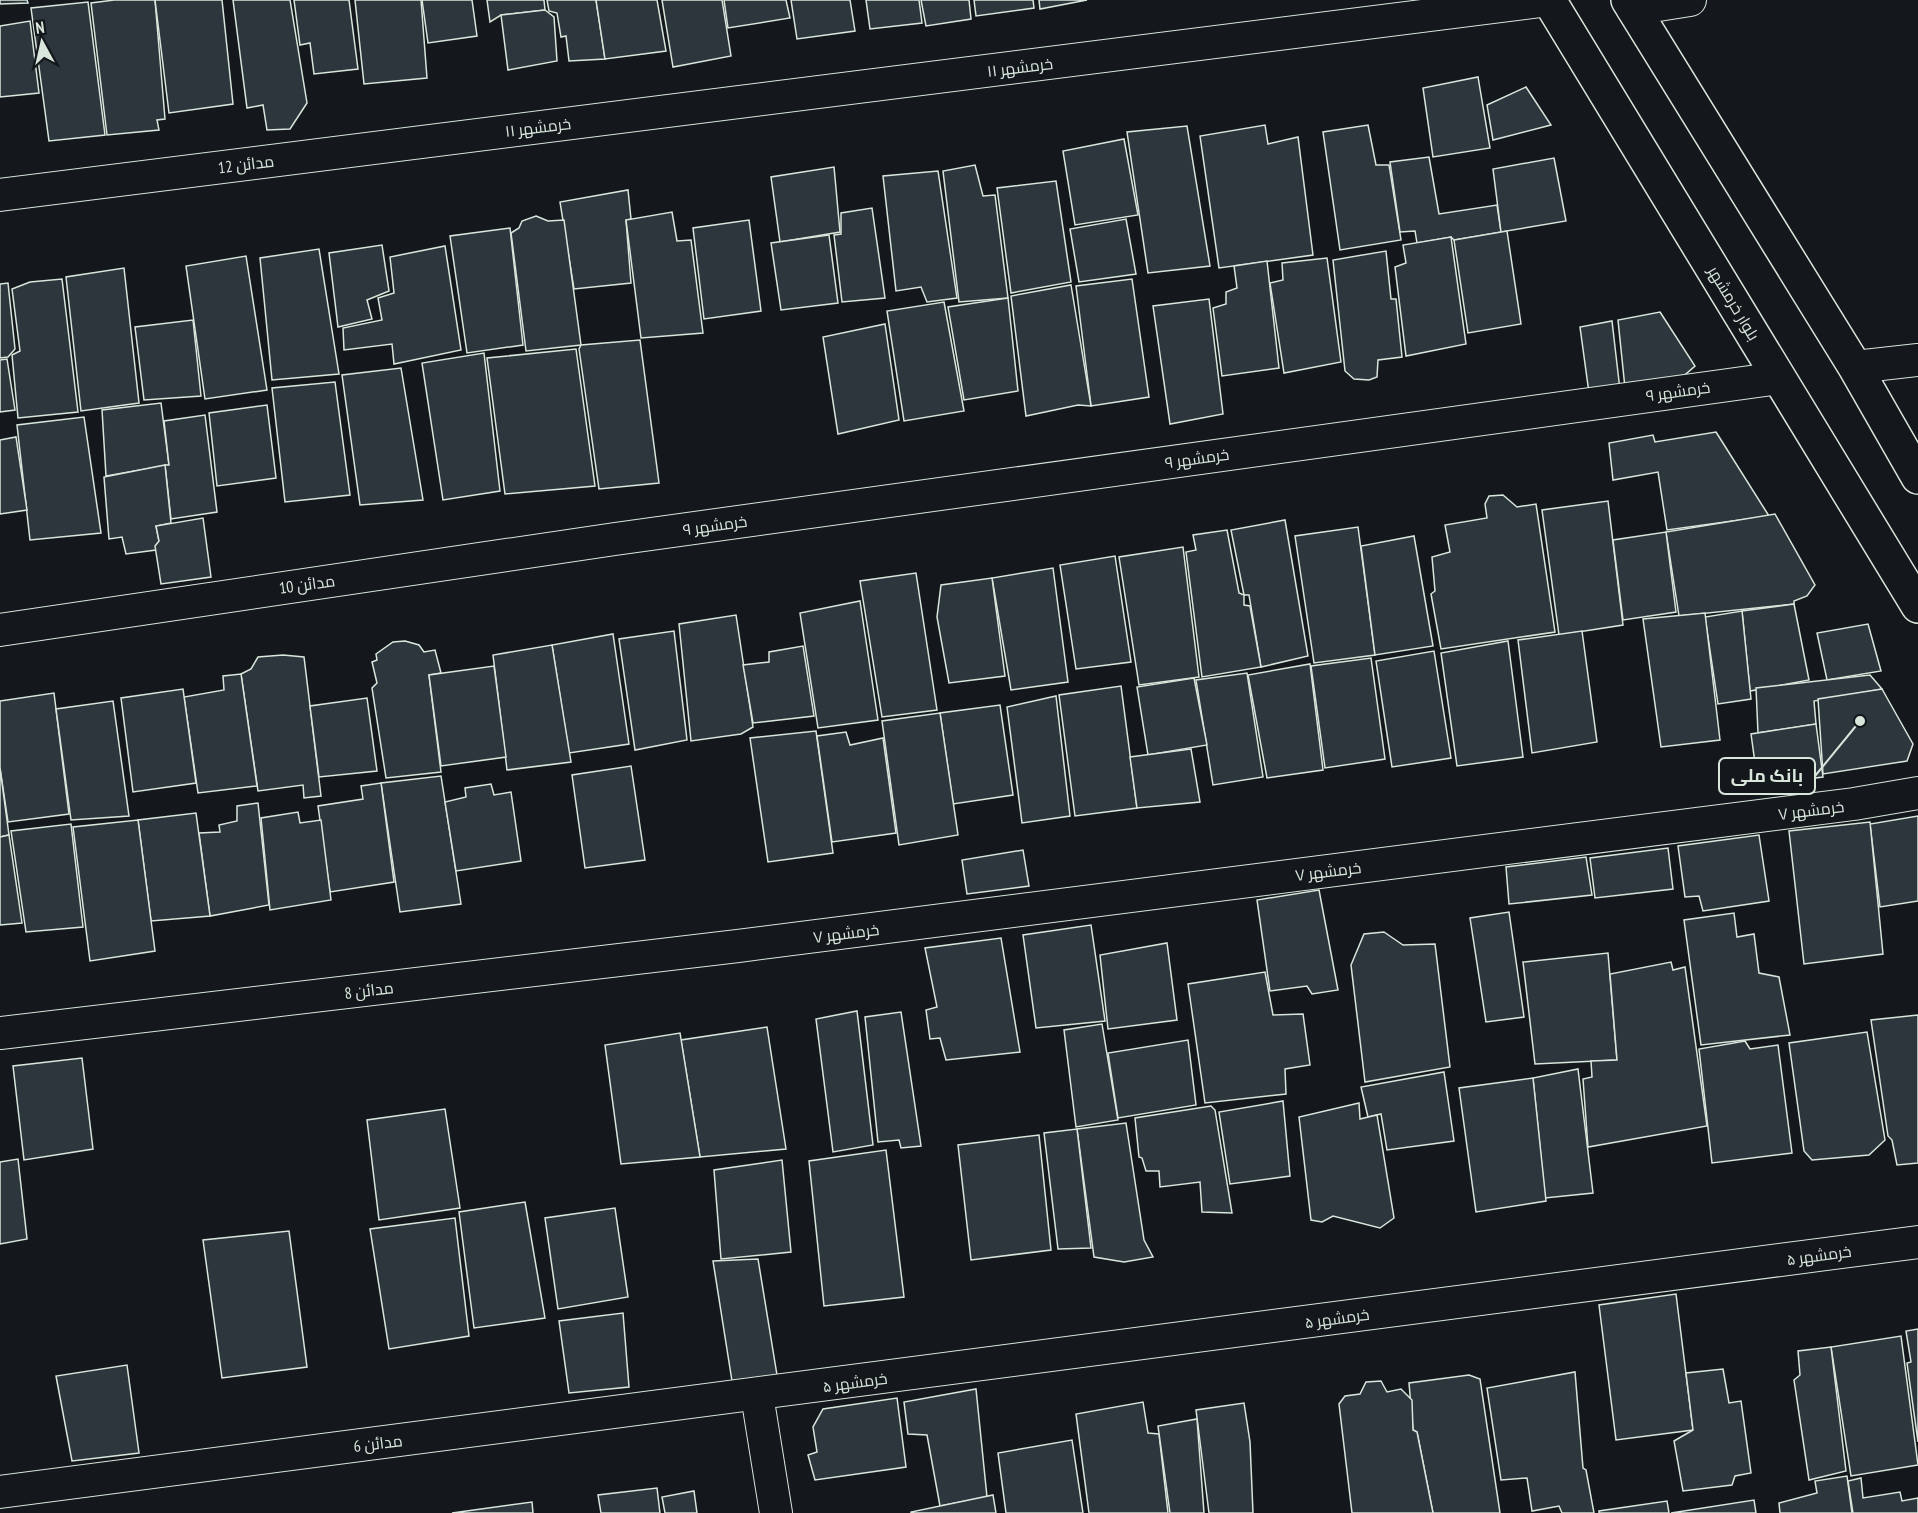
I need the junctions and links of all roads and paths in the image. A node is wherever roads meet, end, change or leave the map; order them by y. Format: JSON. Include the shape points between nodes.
{"nodes":[{"id":1,"x":1549,"y":0,"type":"edge"},
{"id":2,"x":1690,"y":0,"type":"edge"},
{"id":3,"x":1631,"y":4,"type":"edge"},
{"id":4,"x":492,"y":133,"type":"joint"},
{"id":5,"x":0,"y":195,"type":"edge"},
{"id":6,"x":1918,"y":360,"type":"edge"},
{"id":7,"x":1855,"y":367,"type":"junction"},
{"id":8,"x":1779,"y":378,"type":"junction"},
{"id":9,"x":1918,"y":477,"type":"edge"},
{"id":10,"x":615,"y":538,"type":"joint"},
{"id":11,"x":1918,"y":606,"type":"edge"},
{"id":12,"x":0,"y":630,"type":"edge"},
{"id":13,"x":1918,"y":794,"type":"edge"},
{"id":14,"x":738,"y":946,"type":"joint"},
{"id":15,"x":0,"y":1033,"type":"edge"},
{"id":16,"x":1918,"y":1242,"type":"edge"},
{"id":17,"x":757,"y":1395,"type":"junction"},
{"id":18,"x":0,"y":1492,"type":"edge"},
{"id":19,"x":776,"y":1513,"type":"edge"}],
"edges":[{"from":1,"to":4,"type":"street","name":"خرمشهر ۱۱"},
{"from":1,"to":8,"type":"main road","name":"بلوار خرمشهر"},
{"from":2,"to":3,"type":"street"},
{"from":3,"to":7,"type":"main road"},
{"from":4,"to":5,"type":"street","name":"مدائن 12"},
{"from":6,"to":7,"type":"street"},
{"from":7,"to":9,"type":"main road"},
{"from":8,"to":10,"type":"street","name":"خرمشهر ۹"},
{"from":8,"to":11,"type":"main road","name":"بلوار خرمشهر"},
{"from":10,"to":12,"type":"street","name":"مدائن 10"},
{"from":13,"to":14,"type":"street","name":"خرمشهر ۷"},
{"from":14,"to":15,"type":"street","name":"مدائن 8"},
{"from":16,"to":17,"type":"street","name":"خرمشهر ۵"},
{"from":17,"to":18,"type":"street","name":"مدائن 6"},
{"from":17,"to":19,"type":"street"}]}
